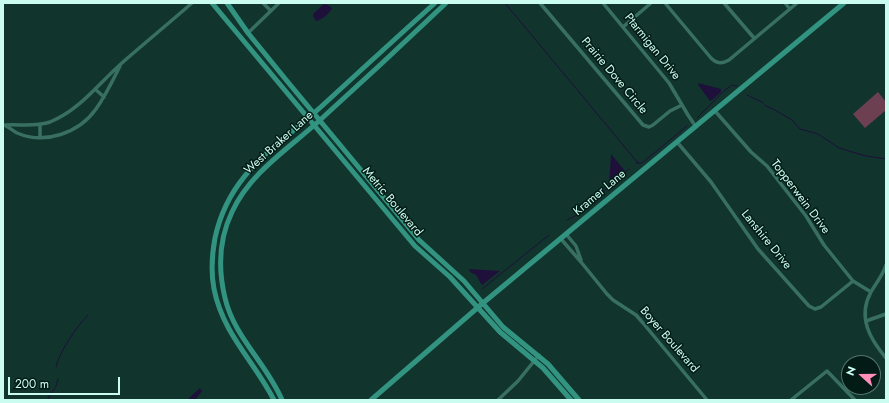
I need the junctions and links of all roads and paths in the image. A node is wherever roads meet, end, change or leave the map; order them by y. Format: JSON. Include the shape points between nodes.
{"nodes":[{"id":1,"x":192,"y":3,"type":"edge"},
{"id":2,"x":212,"y":3,"type":"edge"},
{"id":3,"x":227,"y":3,"type":"edge"},
{"id":4,"x":263,"y":3,"type":"edge"},
{"id":5,"x":279,"y":3,"type":"edge"},
{"id":6,"x":436,"y":3,"type":"edge"},
{"id":7,"x":446,"y":3,"type":"edge"},
{"id":8,"x":540,"y":3,"type":"edge"},
{"id":9,"x":603,"y":3,"type":"edge"},
{"id":10,"x":651,"y":3,"type":"edge"},
{"id":11,"x":665,"y":3,"type":"edge"},
{"id":12,"x":724,"y":3,"type":"edge"},
{"id":13,"x":785,"y":3,"type":"edge"},
{"id":14,"x":797,"y":3,"type":"edge"},
{"id":15,"x":844,"y":3,"type":"edge"},
{"id":16,"x":440,"y":8,"type":"junction"},
{"id":17,"x":790,"y":9,"type":"junction"},
{"id":18,"x":271,"y":11,"type":"junction"},
{"id":19,"x":623,"y":27,"type":"junction"},
{"id":20,"x":248,"y":33,"type":"junction"},
{"id":21,"x":754,"y":38,"type":"junction"},
{"id":22,"x":374,"y":58,"type":"junction"},
{"id":23,"x":122,"y":63,"type":"junction"},
{"id":24,"x":379,"y":66,"type":"junction"},
{"id":25,"x":95,"y":89,"type":"junction"},
{"id":26,"x":104,"y":97,"type":"junction"},
{"id":27,"x":682,"y":105,"type":"junction"},
{"id":28,"x":715,"y":111,"type":"junction"},
{"id":29,"x":314,"y":114,"type":"junction"},
{"id":30,"x":309,"y":118,"type":"junction"},
{"id":31,"x":320,"y":120,"type":"junction"},
{"id":32,"x":4,"y":124,"type":"edge"},
{"id":33,"x":40,"y":124,"type":"junction"},
{"id":34,"x":314,"y":125,"type":"junction"},
{"id":35,"x":696,"y":127,"type":"junction"},
{"id":36,"x":40,"y":138,"type":"junction"},
{"id":37,"x":677,"y":142,"type":"junction"},
{"id":38,"x":396,"y":212,"type":"junction"},
{"id":39,"x":391,"y":216,"type":"junction"},
{"id":40,"x":566,"y":234,"type":"junction"},
{"id":41,"x":560,"y":239,"type":"junction"},
{"id":42,"x":213,"y":247,"type":"junction"},
{"id":43,"x":221,"y":247,"type":"junction"},
{"id":44,"x":213,"y":256,"type":"junction"},
{"id":45,"x":220,"y":256,"type":"junction"},
{"id":46,"x":581,"y":262,"type":"junction"},
{"id":47,"x":886,"y":265,"type":"edge"},
{"id":48,"x":853,"y":281,"type":"junction"},
{"id":49,"x":871,"y":292,"type":"junction"},
{"id":50,"x":483,"y":303,"type":"junction"},
{"id":51,"x":478,"y":308,"type":"junction"},
{"id":52,"x":886,"y":314,"type":"edge"},
{"id":53,"x":866,"y":321,"type":"junction"},
{"id":54,"x":250,"y":348,"type":"junction"},
{"id":55,"x":244,"y":354,"type":"junction"},
{"id":56,"x":539,"y":355,"type":"junction"},
{"id":57,"x":886,"y":358,"type":"edge"},
{"id":58,"x":534,"y":360,"type":"junction"},
{"id":59,"x":274,"y":400,"type":"edge"},
{"id":60,"x":282,"y":400,"type":"edge"},
{"id":61,"x":371,"y":400,"type":"edge"},
{"id":62,"x":498,"y":400,"type":"edge"},
{"id":63,"x":571,"y":400,"type":"edge"},
{"id":64,"x":579,"y":400,"type":"edge"},
{"id":65,"x":707,"y":400,"type":"edge"},
{"id":66,"x":791,"y":400,"type":"edge"},
{"id":67,"x":855,"y":400,"type":"edge"}],
"edges":[{"from":1,"to":23,"type":"street"},
{"from":2,"to":30,"type":"main road","name":"Metric Boulevard"},
{"from":3,"to":20,"type":"main road","name":"Metric Boulevard"},
{"from":4,"to":18,"type":"street"},
{"from":5,"to":18,"type":"street"},
{"from":6,"to":16,"type":"main road"},
{"from":6,"to":22,"type":"main road","name":"West Braker Lane"},
{"from":7,"to":16,"type":"main road","name":"West Braker Lane"},
{"from":8,"to":27,"type":"street","name":"Prairie Dove Circle","via":[[643,125],[653,125]]},
{"from":9,"to":19,"type":"street","name":"Ptarmigan Drive"},
{"from":10,"to":19,"type":"street"},
{"from":11,"to":21,"type":"street","via":[[714,61],[723,63],[729,60]]},
{"from":12,"to":21,"type":"street"},
{"from":13,"to":17,"type":"street"},
{"from":14,"to":17,"type":"street"},
{"from":15,"to":28,"type":"main road","name":"Kramer Lane"},
{"from":16,"to":24,"type":"main road","name":"West Braker Lane"},
{"from":17,"to":21,"type":"street"},
{"from":18,"to":20,"type":"street"},
{"from":19,"to":27,"type":"street","name":"Ptarmigan Drive","via":[[669,83]]},
{"from":20,"to":29,"type":"main road","name":"Metric Boulevard"},
{"from":22,"to":24,"type":"main road"},
{"from":22,"to":29,"type":"main road","name":"West Braker Lane"},
{"from":23,"to":25,"type":"street"},
{"from":23,"to":26,"type":"street"},
{"from":24,"to":31,"type":"main road","name":"West Braker Lane"},
{"from":25,"to":26,"type":"street"},
{"from":25,"to":33,"type":"street","via":[[66,115]]},
{"from":26,"to":36,"type":"street","via":[[83,123],[68,132]]},
{"from":27,"to":35,"type":"street","name":"Ptarmigan Drive"},
{"from":28,"to":35,"type":"main road","name":"Kramer Lane"},
{"from":28,"to":48,"type":"street","name":"Topperwein Drive","via":[[751,152],[767,166],[806,216],[824,246]]},
{"from":29,"to":30,"type":"main road","name":"West Braker Lane"},
{"from":29,"to":31,"type":"main road","name":"Metric Boulevard"},
{"from":30,"to":34,"type":"main road","name":"Metric Boulevard"},
{"from":30,"to":42,"type":"main road","name":"West Braker Lane","via":[[257,161],[239,183],[222,211]]},
{"from":31,"to":34,"type":"main road","name":"West Braker Lane"},
{"from":31,"to":38,"type":"main road","name":"Metric Boulevard"},
{"from":32,"to":33,"type":"street"},
{"from":32,"to":36,"type":"street","via":[[16,132]]},
{"from":33,"to":36,"type":"street"},
{"from":34,"to":39,"type":"main road","name":"Metric Boulevard"},
{"from":34,"to":43,"type":"main road","name":"West Braker Lane","via":[[250,183],[232,211]]},
{"from":35,"to":37,"type":"main road","name":"Kramer Lane"},
{"from":37,"to":40,"type":"main road","name":"Kramer Lane"},
{"from":37,"to":48,"type":"street","name":"Lanshire Drive","via":[[711,182],[758,249],[809,306],[815,309],[821,307]]},
{"from":38,"to":39,"type":"main road"},
{"from":38,"to":50,"type":"main road","name":"Metric Boulevard","via":[[419,240],[464,281]]},
{"from":39,"to":51,"type":"main road","name":"Metric Boulevard","via":[[420,251],[450,277]]},
{"from":40,"to":41,"type":"main road","name":"Kramer Lane"},
{"from":40,"to":46,"type":"street","name":"Boyer Boulevard","via":[[576,246]]},
{"from":41,"to":46,"type":"street","name":"Boyer Boulevard"},
{"from":41,"to":50,"type":"main road","name":"Kramer Lane"},
{"from":42,"to":43,"type":"main road"},
{"from":42,"to":44,"type":"main road","name":"West Braker Lane"},
{"from":43,"to":45,"type":"main road","name":"West Braker Lane"},
{"from":44,"to":45,"type":"main road"},
{"from":44,"to":55,"type":"main road","name":"West Braker Lane","via":[[214,288],[220,310],[228,330]]},
{"from":45,"to":54,"type":"main road","name":"West Braker Lane","via":[[220,274],[231,318]]},
{"from":46,"to":65,"type":"street","name":"Boyer Boulevard","via":[[613,300],[643,322]]},
{"from":47,"to":49,"type":"street"},
{"from":48,"to":49,"type":"street","name":"Topperwein Drive"},
{"from":49,"to":53,"type":"street"},
{"from":50,"to":51,"type":"main road","name":"Kramer Lane"},
{"from":50,"to":56,"type":"main road","name":"Metric Boulevard","via":[[503,327]]},
{"from":51,"to":58,"type":"main road","name":"Metric Boulevard","via":[[500,332]]},
{"from":51,"to":61,"type":"main road","name":"Kramer Lane"},
{"from":52,"to":53,"type":"street"},
{"from":53,"to":57,"type":"street","via":[[871,338]]},
{"from":54,"to":55,"type":"main road"},
{"from":54,"to":60,"type":"main road","name":"West Braker Lane","via":[[271,378]]},
{"from":55,"to":59,"type":"main road","name":"West Braker Lane","via":[[265,382]]},
{"from":56,"to":58,"type":"street"},
{"from":56,"to":64,"type":"main road","name":"Metric Boulevard"},
{"from":58,"to":62,"type":"street","via":[[518,381]]},
{"from":58,"to":63,"type":"main road","name":"Metric Boulevard"},
{"from":66,"to":67,"type":"street","via":[[827,371]]}]}
